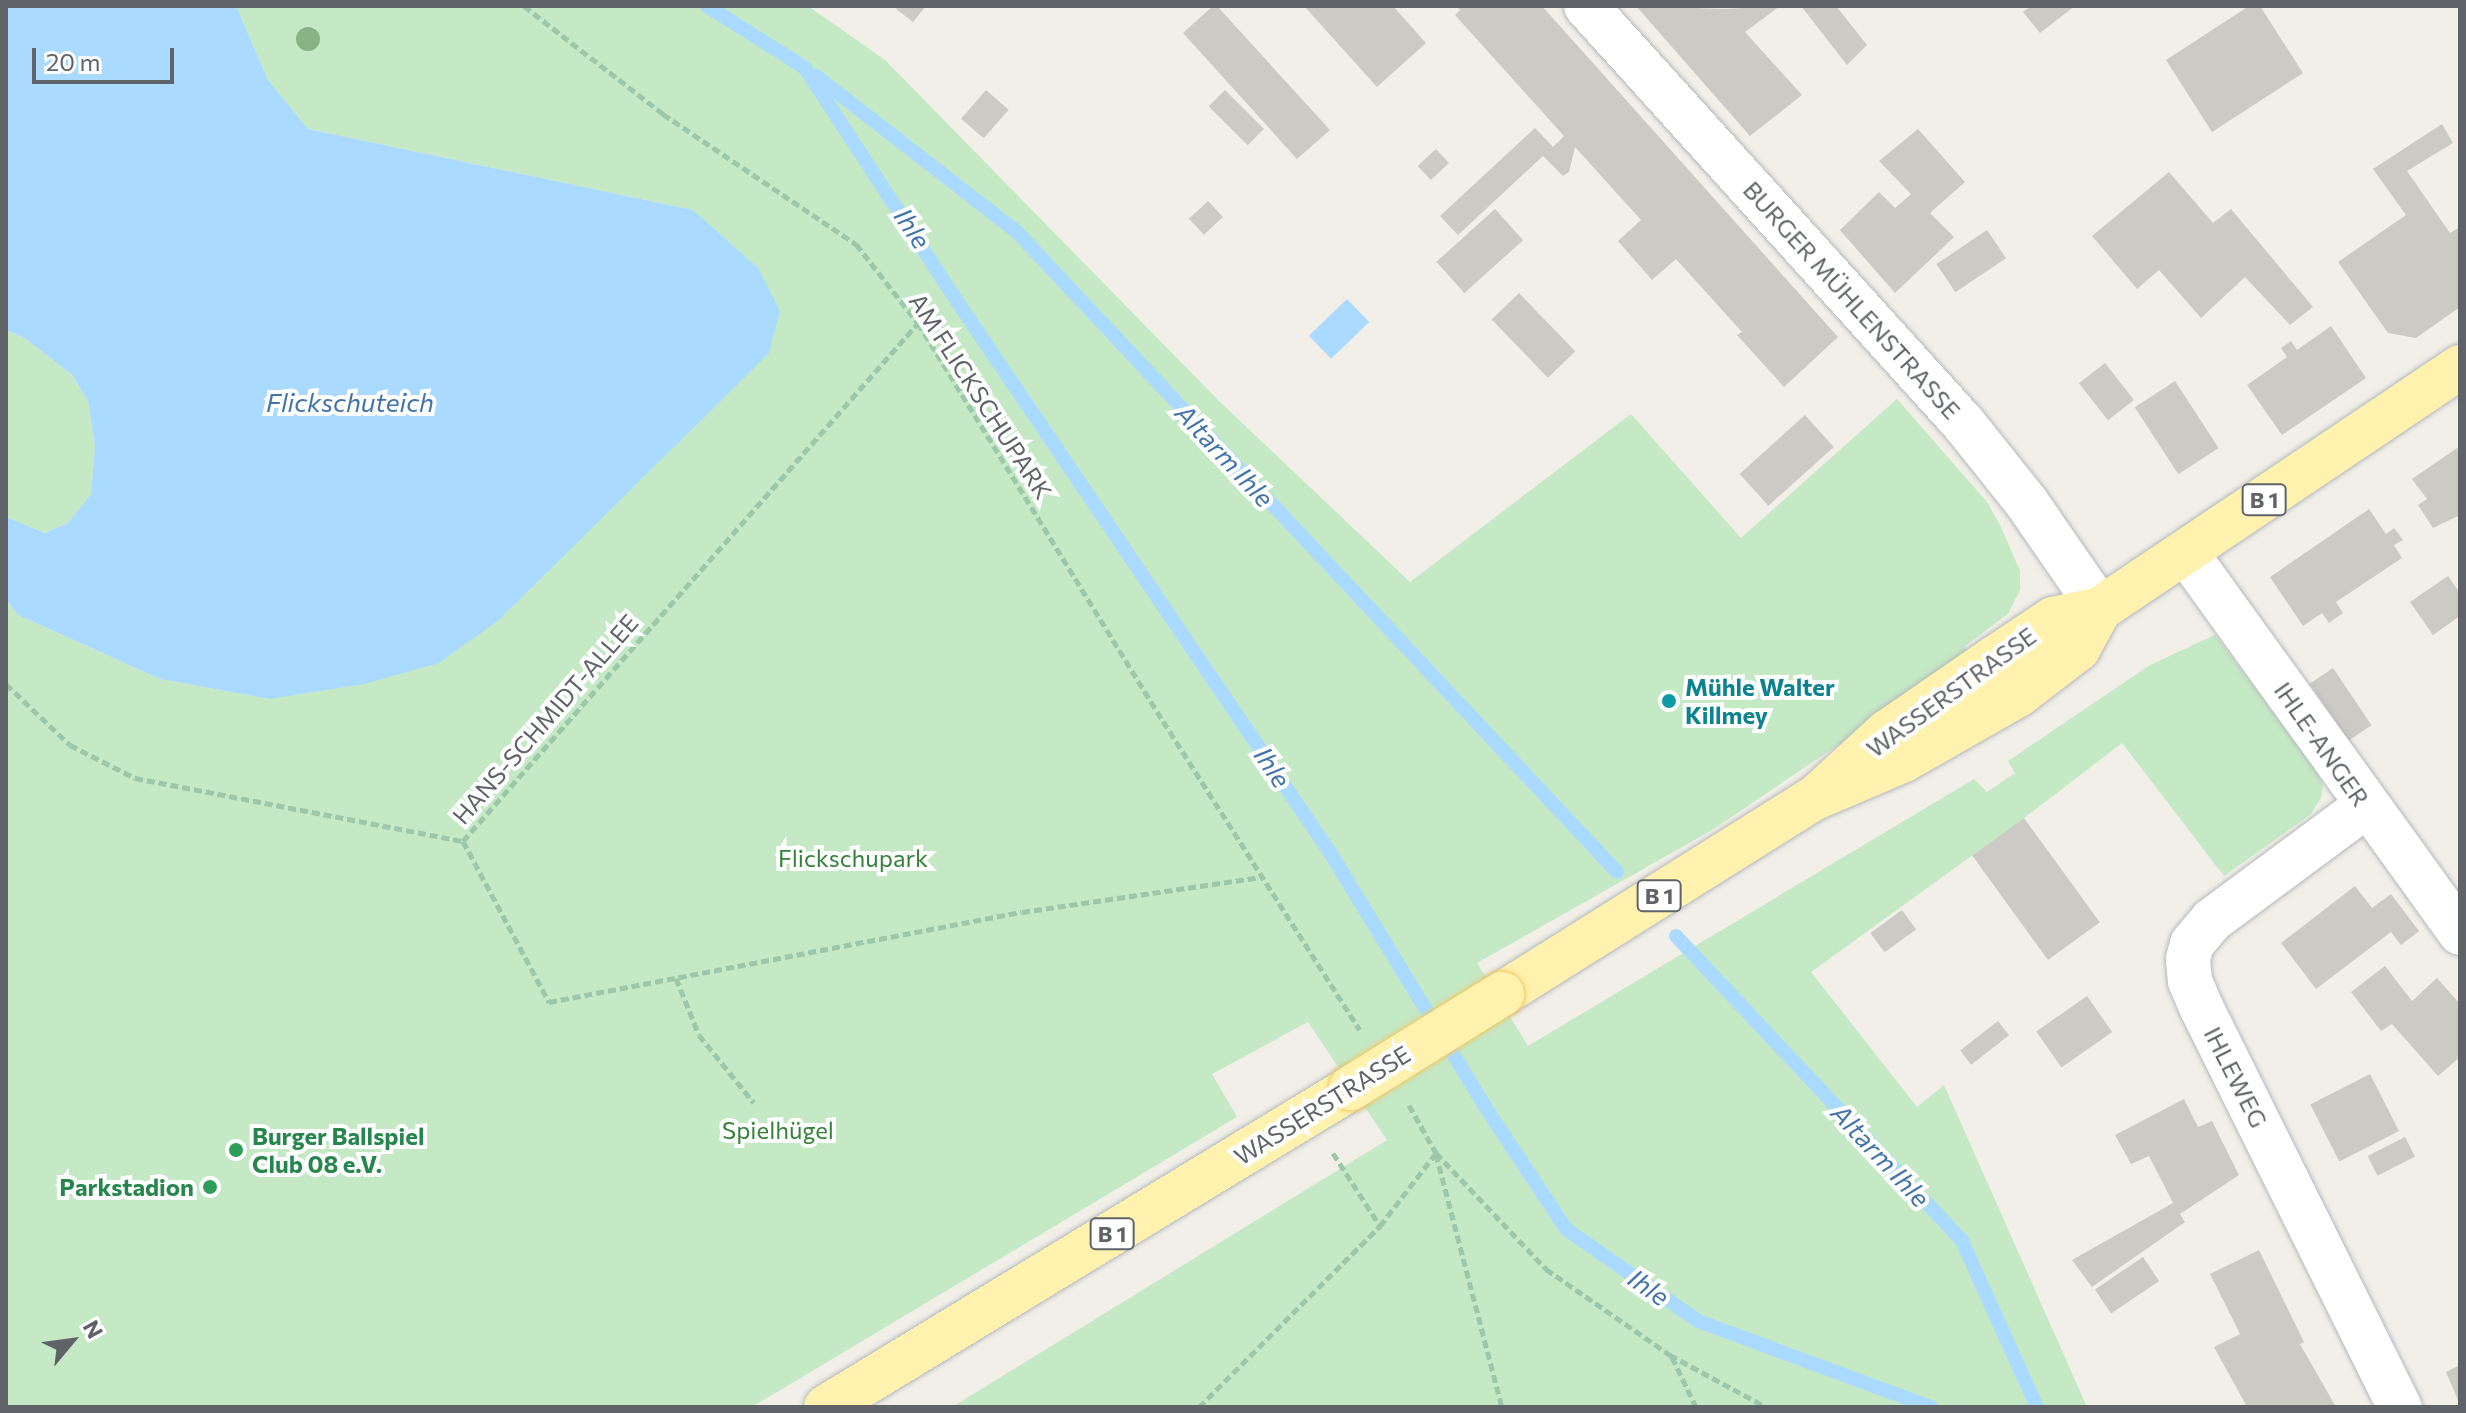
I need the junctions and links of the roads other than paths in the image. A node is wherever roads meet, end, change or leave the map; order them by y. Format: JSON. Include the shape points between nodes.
{"nodes":[{"id":1,"x":1586,"y":6,"type":"edge"},
{"id":2,"x":2460,"y":367,"type":"edge"},
{"id":3,"x":2187,"y":554,"type":"junction"},
{"id":4,"x":2100,"y":609,"type":"junction"},
{"id":5,"x":2366,"y":806,"type":"junction"},
{"id":6,"x":2460,"y":933,"type":"edge"},
{"id":7,"x":826,"y":1407,"type":"edge"},
{"id":8,"x":2400,"y":1407,"type":"edge"}],
"edges":[{"from":1,"to":4,"type":"street","name":"BURGER MÜHLENSTRASSE","via":[[1964,424]]},
{"from":2,"to":3,"type":"main road","name":"WASSERSTRASSE","number":"B 1"},
{"from":3,"to":4,"type":"main road","name":"WASSERSTRASSE","number":"B 1"},
{"from":3,"to":5,"type":"street","name":"IHLE-ANGER"},
{"from":4,"to":7,"type":"main road","name":"WASSERSTRASSE","number":"B 1","bridge":true,"via":[[2078,649],[2018,695],[1904,760],[1815,798],[1308,1115]]},
{"from":5,"to":6,"type":"street","name":"IHLE-ANGER"},
{"from":5,"to":8,"type":"street","name":"IHLEWEG","via":[[2212,920],[2192,944],[2188,959],[2190,981],[2202,1009]]}]}
